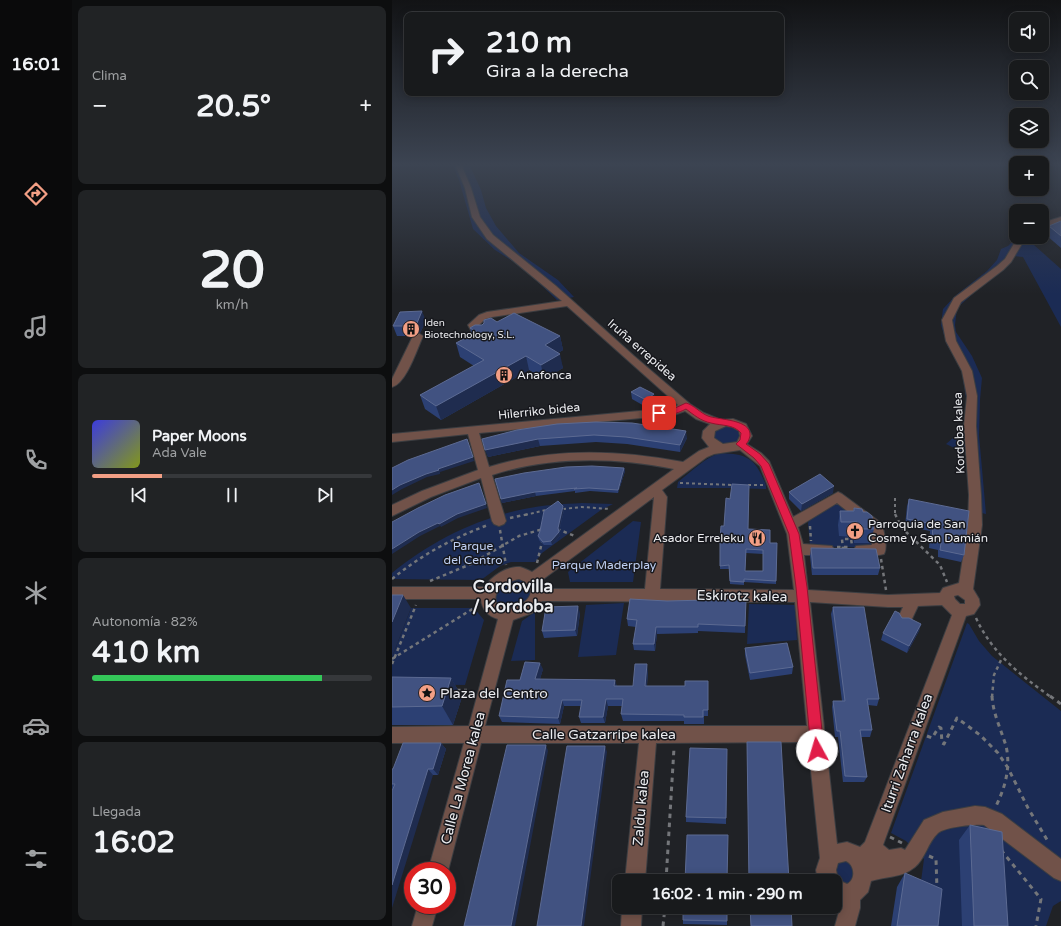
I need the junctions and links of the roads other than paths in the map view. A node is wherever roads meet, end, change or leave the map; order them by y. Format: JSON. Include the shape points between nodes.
{"nodes":[{"id":1,"x":473,"y":207,"type":"edge"},
{"id":2,"x":1061,"y":220,"type":"edge"},
{"id":3,"x":1049,"y":224,"type":"edge"},
{"id":4,"x":1018,"y":244,"type":"edge"},
{"id":5,"x":568,"y":302,"type":"junction"},
{"id":6,"x":482,"y":335,"type":"edge"},
{"id":7,"x":418,"y":336,"type":"dead end"},
{"id":8,"x":630,"y":358,"type":"junction"},
{"id":9,"x":619,"y":363,"type":"dead end"},
{"id":10,"x":392,"y":384,"type":"edge"},
{"id":11,"x":686,"y":406,"type":"junction"},
{"id":12,"x":700,"y":416,"type":"junction"},
{"id":13,"x":719,"y":423,"type":"junction"},
{"id":14,"x":472,"y":431,"type":"junction"},
{"id":15,"x":392,"y":438,"type":"edge"},
{"id":16,"x":709,"y":438,"type":"junction"},
{"id":17,"x":741,"y":444,"type":"junction"},
{"id":18,"x":725,"y":448,"type":"junction"},
{"id":19,"x":703,"y":454,"type":"junction"},
{"id":20,"x":685,"y":467,"type":"junction"},
{"id":21,"x":484,"y":472,"type":"junction"},
{"id":22,"x":654,"y":489,"type":"junction"},
{"id":23,"x":392,"y":511,"type":"edge"},
{"id":24,"x":499,"y":521,"type":"road end"},
{"id":25,"x":790,"y":525,"type":"junction"},
{"id":26,"x":797,"y":549,"type":"junction"},
{"id":27,"x":535,"y":572,"type":"junction"},
{"id":28,"x":392,"y":593,"type":"edge"},
{"id":29,"x":489,"y":593,"type":"junction"},
{"id":30,"x":954,"y":594,"type":"junction"},
{"id":31,"x":538,"y":595,"type":"junction"},
{"id":32,"x":652,"y":595,"type":"junction"},
{"id":33,"x":802,"y":596,"type":"junction"},
{"id":34,"x":913,"y":601,"type":"junction"},
{"id":35,"x":966,"y":609,"type":"junction"},
{"id":36,"x":508,"y":615,"type":"junction"},
{"id":37,"x":905,"y":618,"type":"edge"},
{"id":38,"x":816,"y":734,"type":"junction"},
{"id":39,"x":392,"y":735,"type":"edge"},
{"id":40,"x":475,"y":735,"type":"junction"},
{"id":41,"x":648,"y":735,"type":"junction"},
{"id":42,"x":829,"y":858,"type":"junction"},
{"id":43,"x":865,"y":861,"type":"junction"},
{"id":44,"x":440,"y":862,"type":"edge"},
{"id":45,"x":1061,"y":872,"type":"edge"},
{"id":46,"x":636,"y":874,"type":"edge"},
{"id":47,"x":827,"y":874,"type":"edge"},
{"id":48,"x":842,"y":892,"type":"edge"},
{"id":49,"x":425,"y":914,"type":"edge"},
{"id":50,"x":632,"y":914,"type":"edge"},
{"id":51,"x":422,"y":926,"type":"edge"},
{"id":52,"x":631,"y":926,"type":"edge"},
{"id":53,"x":846,"y":926,"type":"edge"}],
"edges":[{"from":1,"to":5,"type":"street","name":"Iruña errepidea","via":[[485,231]]},
{"from":2,"to":3,"type":"street"},
{"from":4,"to":30,"type":"street","name":"Kordoba kalea","via":[[1000,268],[957,300],[947,320],[951,341],[967,372],[972,396],[970,426],[975,495],[973,544]]},
{"from":5,"to":6,"type":"street","via":[[482,317],[473,325],[476,332]]},
{"from":5,"to":8,"type":"street","name":"Iruña errepidea"},
{"from":7,"to":10,"type":"street","via":[[398,380]]},
{"from":8,"to":9,"type":"street"},
{"from":8,"to":11,"type":"street","name":"Iruña errepidea"},
{"from":11,"to":12,"type":"street","name":"Iruña errepidea"},
{"from":11,"to":14,"type":"street","name":"Hilerriko bidea","via":[[674,411]]},
{"from":12,"to":13,"type":"street","name":"Iruña errepidea"},
{"from":12,"to":16,"type":"street"},
{"from":13,"to":16,"type":"street","via":[[714,426]]},
{"from":13,"to":17,"type":"street","via":[[732,423],[743,428],[746,436]]},
{"from":14,"to":15,"type":"street","name":"Hilerriko bidea"},
{"from":14,"to":21,"type":"street"},
{"from":16,"to":18,"type":"street","via":[[714,445]]},
{"from":16,"to":19,"type":"street"},
{"from":17,"to":18,"type":"street"},
{"from":17,"to":25,"type":"street","via":[[762,460]]},
{"from":18,"to":19,"type":"street"},
{"from":19,"to":20,"type":"street"},
{"from":20,"to":21,"type":"street","via":[[648,459],[577,456],[543,459]]},
{"from":20,"to":22,"type":"street"},
{"from":21,"to":23,"type":"street","via":[[439,487]]},
{"from":21,"to":24,"type":"street"},
{"from":22,"to":27,"type":"street","via":[[582,542]]},
{"from":22,"to":32,"type":"street","via":[[661,497]]},
{"from":25,"to":26,"type":"street"},
{"from":25,"to":26,"type":"street","via":[[838,497],[876,526],[879,550]]},
{"from":26,"to":33,"type":"street"},
{"from":27,"to":29,"type":"street","via":[[513,574],[498,581]]},
{"from":27,"to":31,"type":"street"},
{"from":28,"to":29,"type":"street"},
{"from":29,"to":36,"type":"street","via":[[490,606]]},
{"from":30,"to":34,"type":"street","name":"Eskirotz kalea"},
{"from":30,"to":35,"type":"street","via":[[950,605]]},
{"from":30,"to":35,"type":"street","via":[[972,598],[973,601]]},
{"from":31,"to":32,"type":"street","name":"Eskirotz kalea"},
{"from":31,"to":36,"type":"street","via":[[530,607]]},
{"from":32,"to":33,"type":"street","name":"Eskirotz kalea"},
{"from":33,"to":34,"type":"street","name":"Eskirotz kalea"},
{"from":33,"to":38,"type":"street"},
{"from":34,"to":37,"type":"street"},
{"from":35,"to":43,"type":"street","name":"Iturri Zaharra kalea"},
{"from":36,"to":40,"type":"street","name":"Calle La Morea kalea"},
{"from":38,"to":41,"type":"street","name":"Calle Gatzarripe kalea"},
{"from":38,"to":42,"type":"street"},
{"from":39,"to":40,"type":"street","name":"Calle Gatzarripe kalea"},
{"from":40,"to":41,"type":"street","name":"Calle Gatzarripe kalea"},
{"from":40,"to":44,"type":"street","name":"Calle La Morea kalea"},
{"from":41,"to":46,"type":"street","name":"Zaldu kalea"},
{"from":42,"to":43,"type":"street","via":[[844,851]]},
{"from":42,"to":47,"type":"street"},
{"from":43,"to":45,"type":"street","via":[[879,869],[900,866],[910,860],[931,827],[943,821],[975,814],[995,821]]},
{"from":43,"to":48,"type":"street","name":"Iturri Zaharra kalea","via":[[862,884],[855,892]]},
{"from":48,"to":53,"type":"street","via":[[850,908]]},
{"from":49,"to":51,"type":"street"},
{"from":50,"to":52,"type":"street"}]}
